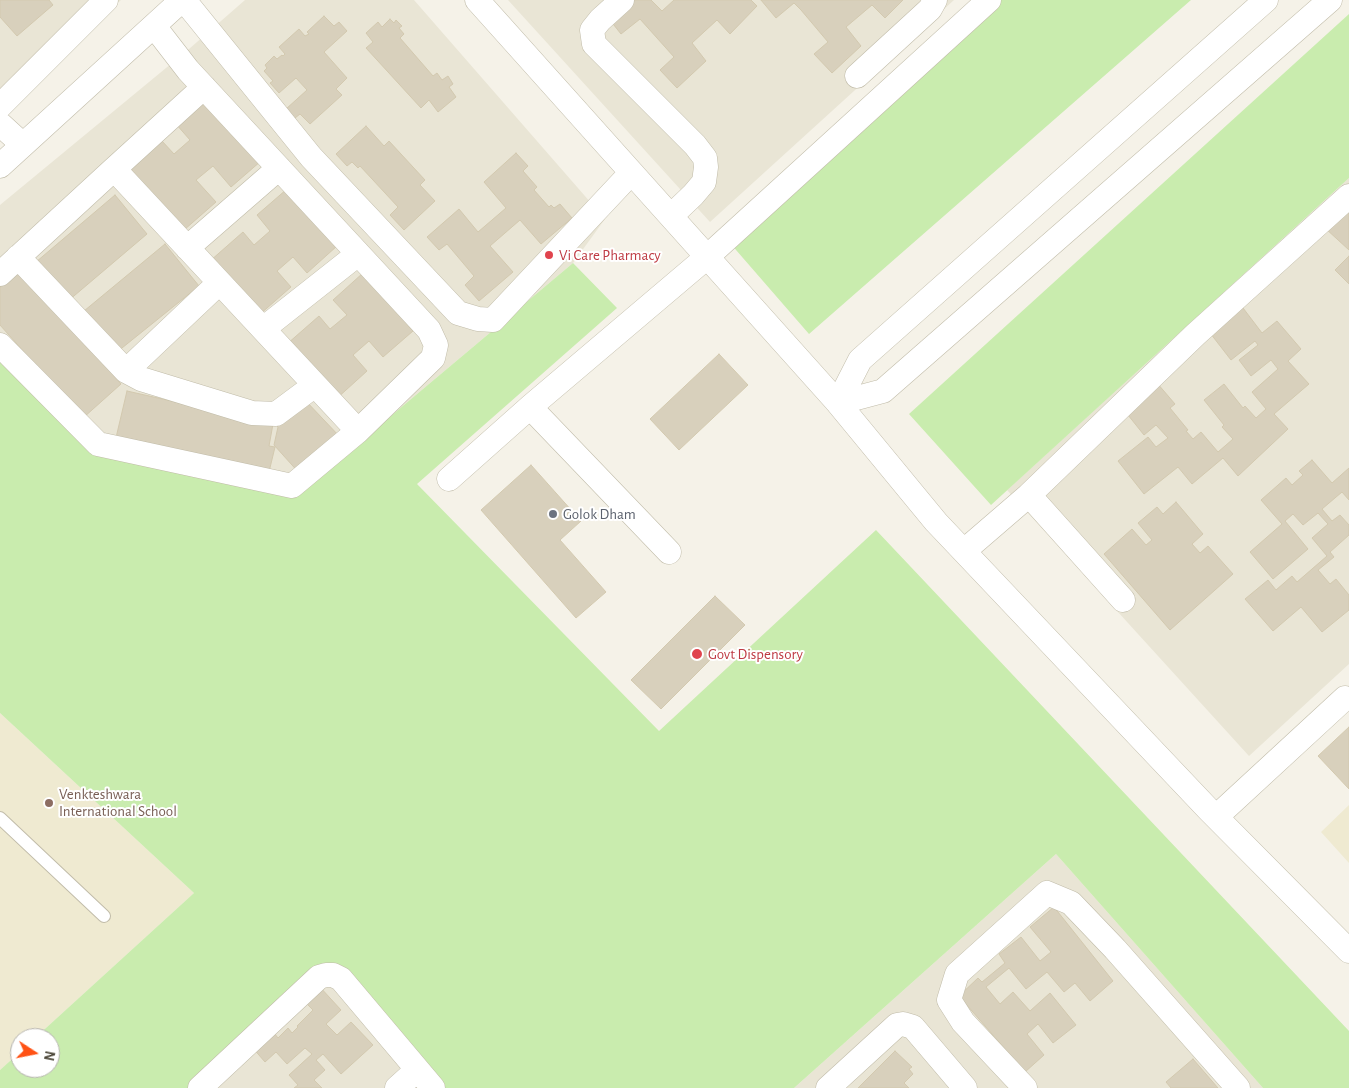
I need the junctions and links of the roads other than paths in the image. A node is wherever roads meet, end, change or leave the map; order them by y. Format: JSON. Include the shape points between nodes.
{"nodes":[{"id":1,"x":106,"y":0,"type":"edge"},
{"id":2,"x":183,"y":0,"type":"edge"},
{"id":3,"x":477,"y":0,"type":"edge"},
{"id":4,"x":622,"y":0,"type":"edge"},
{"id":5,"x":935,"y":0,"type":"edge"},
{"id":6,"x":989,"y":0,"type":"edge"},
{"id":7,"x":1266,"y":0,"type":"edge"},
{"id":8,"x":1330,"y":0,"type":"edge"},
{"id":9,"x":154,"y":26,"type":"junction"},
{"id":10,"x":857,"y":76,"type":"dead end"},
{"id":11,"x":204,"y":87,"type":"junction"},
{"id":12,"x":0,"y":106,"type":"edge"},
{"id":13,"x":0,"y":124,"type":"edge"},
{"id":14,"x":23,"y":145,"type":"junction"},
{"id":15,"x":0,"y":166,"type":"edge"},
{"id":16,"x":279,"y":168,"type":"junction"},
{"id":17,"x":114,"y":169,"type":"junction"},
{"id":18,"x":631,"y":173,"type":"junction"},
{"id":19,"x":1349,"y":196,"type":"edge"},
{"id":20,"x":671,"y":216,"type":"junction"},
{"id":21,"x":187,"y":248,"type":"junction"},
{"id":22,"x":358,"y":254,"type":"junction"},
{"id":23,"x":707,"y":257,"type":"junction"},
{"id":24,"x":18,"y":258,"type":"junction"},
{"id":25,"x":0,"y":274,"type":"edge"},
{"id":26,"x":220,"y":283,"type":"junction"},
{"id":27,"x":263,"y":329,"type":"junction"},
{"id":28,"x":0,"y":345,"type":"edge"},
{"id":29,"x":126,"y":371,"type":"junction"},
{"id":30,"x":315,"y":385,"type":"junction"},
{"id":31,"x":838,"y":403,"type":"junction"},
{"id":32,"x":530,"y":407,"type":"junction"},
{"id":33,"x":358,"y":431,"type":"junction"},
{"id":34,"x":449,"y":479,"type":"dead end"},
{"id":35,"x":1029,"y":495,"type":"junction"},
{"id":36,"x":964,"y":551,"type":"junction"},
{"id":37,"x":669,"y":552,"type":"dead end"},
{"id":38,"x":1123,"y":600,"type":"dead end"},
{"id":39,"x":1345,"y":698,"type":"dead end"},
{"id":40,"x":1216,"y":816,"type":"junction"},
{"id":41,"x":0,"y":818,"type":"edge"},
{"id":42,"x":104,"y":916,"type":"dead end"},
{"id":43,"x":1349,"y":951,"type":"edge"},
{"id":44,"x":417,"y":1070,"type":"junction"},
{"id":45,"x":200,"y":1088,"type":"edge"},
{"id":46,"x":397,"y":1088,"type":"edge"},
{"id":47,"x":433,"y":1088,"type":"edge"},
{"id":48,"x":828,"y":1088,"type":"edge"},
{"id":49,"x":965,"y":1088,"type":"edge"},
{"id":50,"x":1025,"y":1088,"type":"edge"},
{"id":51,"x":1238,"y":1088,"type":"edge"}],
"edges":[{"from":1,"to":12,"type":"street"},
{"from":2,"to":9,"type":"street"},
{"from":2,"to":18,"type":"street","via":[[311,157],[458,313],[493,320]]},
{"from":3,"to":18,"type":"street"},
{"from":4,"to":20,"type":"street","via":[[592,30],[594,44],[705,158],[704,182]]},
{"from":5,"to":10,"type":"street","via":[[930,9]]},
{"from":6,"to":23,"type":"street"},
{"from":7,"to":31,"type":"street","via":[[860,360]]},
{"from":8,"to":31,"type":"street","via":[[883,391]]},
{"from":9,"to":11,"type":"street"},
{"from":9,"to":14,"type":"street"},
{"from":11,"to":16,"type":"street"},
{"from":11,"to":17,"type":"street"},
{"from":13,"to":14,"type":"street"},
{"from":14,"to":15,"type":"street"},
{"from":16,"to":21,"type":"street"},
{"from":16,"to":22,"type":"street"},
{"from":17,"to":21,"type":"street"},
{"from":17,"to":24,"type":"street"},
{"from":18,"to":20,"type":"street"},
{"from":19,"to":35,"type":"street","via":[[1195,335]]},
{"from":20,"to":23,"type":"street"},
{"from":21,"to":26,"type":"street"},
{"from":22,"to":27,"type":"street"},
{"from":22,"to":33,"type":"street","via":[[429,330],[436,346],[433,358]]},
{"from":23,"to":31,"type":"street"},
{"from":23,"to":32,"type":"street"},
{"from":24,"to":25,"type":"street"},
{"from":24,"to":29,"type":"street"},
{"from":26,"to":27,"type":"street"},
{"from":26,"to":29,"type":"street"},
{"from":27,"to":30,"type":"street"},
{"from":28,"to":33,"type":"street","via":[[98,444],[292,486]]},
{"from":29,"to":30,"type":"street","via":[[142,379],[252,413],[276,414]]},
{"from":30,"to":33,"type":"street"},
{"from":31,"to":36,"type":"street","via":[[936,522]]},
{"from":32,"to":34,"type":"street"},
{"from":32,"to":37,"type":"street"},
{"from":35,"to":36,"type":"street"},
{"from":35,"to":38,"type":"street"},
{"from":36,"to":40,"type":"street"},
{"from":39,"to":40,"type":"street"},
{"from":40,"to":43,"type":"street"},
{"from":41,"to":42,"type":"lane"},
{"from":44,"to":45,"type":"street","via":[[341,979],[326,975],[319,977]]},
{"from":44,"to":46,"type":"street"},
{"from":44,"to":47,"type":"street"},
{"from":48,"to":49,"type":"street","via":[[903,1024],[912,1027]]},
{"from":50,"to":51,"type":"street","via":[[963,1022],[949,1000],[957,974],[1047,893],[1071,903]]}]}
